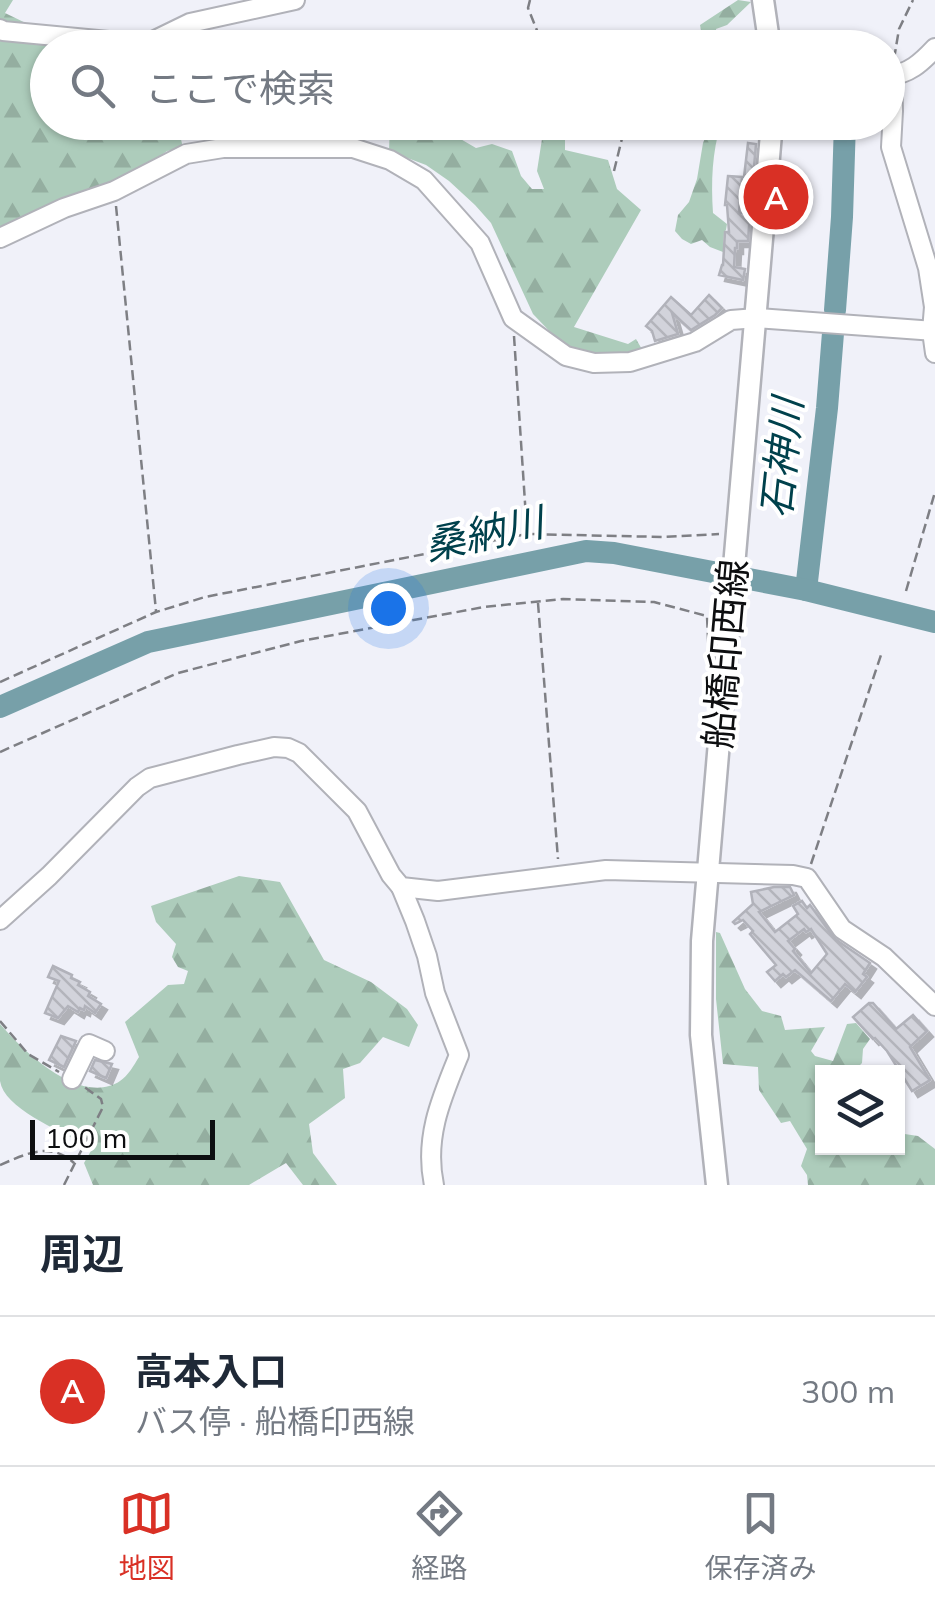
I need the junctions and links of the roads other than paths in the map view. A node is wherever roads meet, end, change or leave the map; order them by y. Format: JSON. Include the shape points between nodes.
{"nodes":[{"id":1,"x":295,"y":0,"type":"edge"},
{"id":2,"x":763,"y":0,"type":"edge"},
{"id":3,"x":254,"y":4,"type":"edge"},
{"id":4,"x":0,"y":29,"type":"edge"},
{"id":5,"x":176,"y":30,"type":"edge"},
{"id":6,"x":767,"y":30,"type":"edge"},
{"id":7,"x":30,"y":35,"type":"edge"},
{"id":8,"x":935,"y":48,"type":"edge"},
{"id":9,"x":905,"y":72,"type":"edge"},
{"id":10,"x":771,"y":140,"type":"edge"},
{"id":11,"x":891,"y":140,"type":"edge"},
{"id":12,"x":0,"y":238,"type":"edge"},
{"id":13,"x":757,"y":318,"type":"junction"},
{"id":14,"x":934,"y":331,"type":"edge"},
{"id":15,"x":935,"y":353,"type":"edge"},
{"id":16,"x":709,"y":873,"type":"junction"},
{"id":17,"x":401,"y":887,"type":"junction"},
{"id":18,"x":0,"y":920,"type":"edge"},
{"id":19,"x":935,"y":1006,"type":"edge"},
{"id":20,"x":105,"y":1051,"type":"dead end"},
{"id":21,"x":72,"y":1078,"type":"road end"},
{"id":22,"x":434,"y":1185,"type":"edge"},
{"id":23,"x":716,"y":1185,"type":"edge"}],
"edges":[{"from":1,"to":3,"type":"street"},
{"from":2,"to":6,"type":"main road"},
{"from":3,"to":5,"type":"street"},
{"from":4,"to":7,"type":"street"},
{"from":8,"to":9,"type":"street"},
{"from":10,"to":13,"type":"main road","name":"船橋印西線"},
{"from":11,"to":14,"type":"street","via":[[928,268]]},
{"from":12,"to":13,"type":"street","via":[[186,154],[353,148],[424,180],[480,243],[512,318],[566,356],[630,362],[695,342],[730,320]]},
{"from":13,"to":14,"type":"street"},
{"from":13,"to":16,"type":"main road","name":"船橋印西線"},
{"from":14,"to":15,"type":"street"},
{"from":16,"to":17,"type":"street","via":[[606,870],[438,892]]},
{"from":16,"to":19,"type":"street","via":[[806,878],[842,929]]},
{"from":16,"to":23,"type":"main road","name":"船橋印西線","via":[[701,1016]]},
{"from":17,"to":18,"type":"street","via":[[357,811],[299,753],[274,747],[150,778]]},
{"from":17,"to":22,"type":"street","via":[[458,1056],[430,1146]]},
{"from":20,"to":21,"type":"street","via":[[89,1044]]}]}
